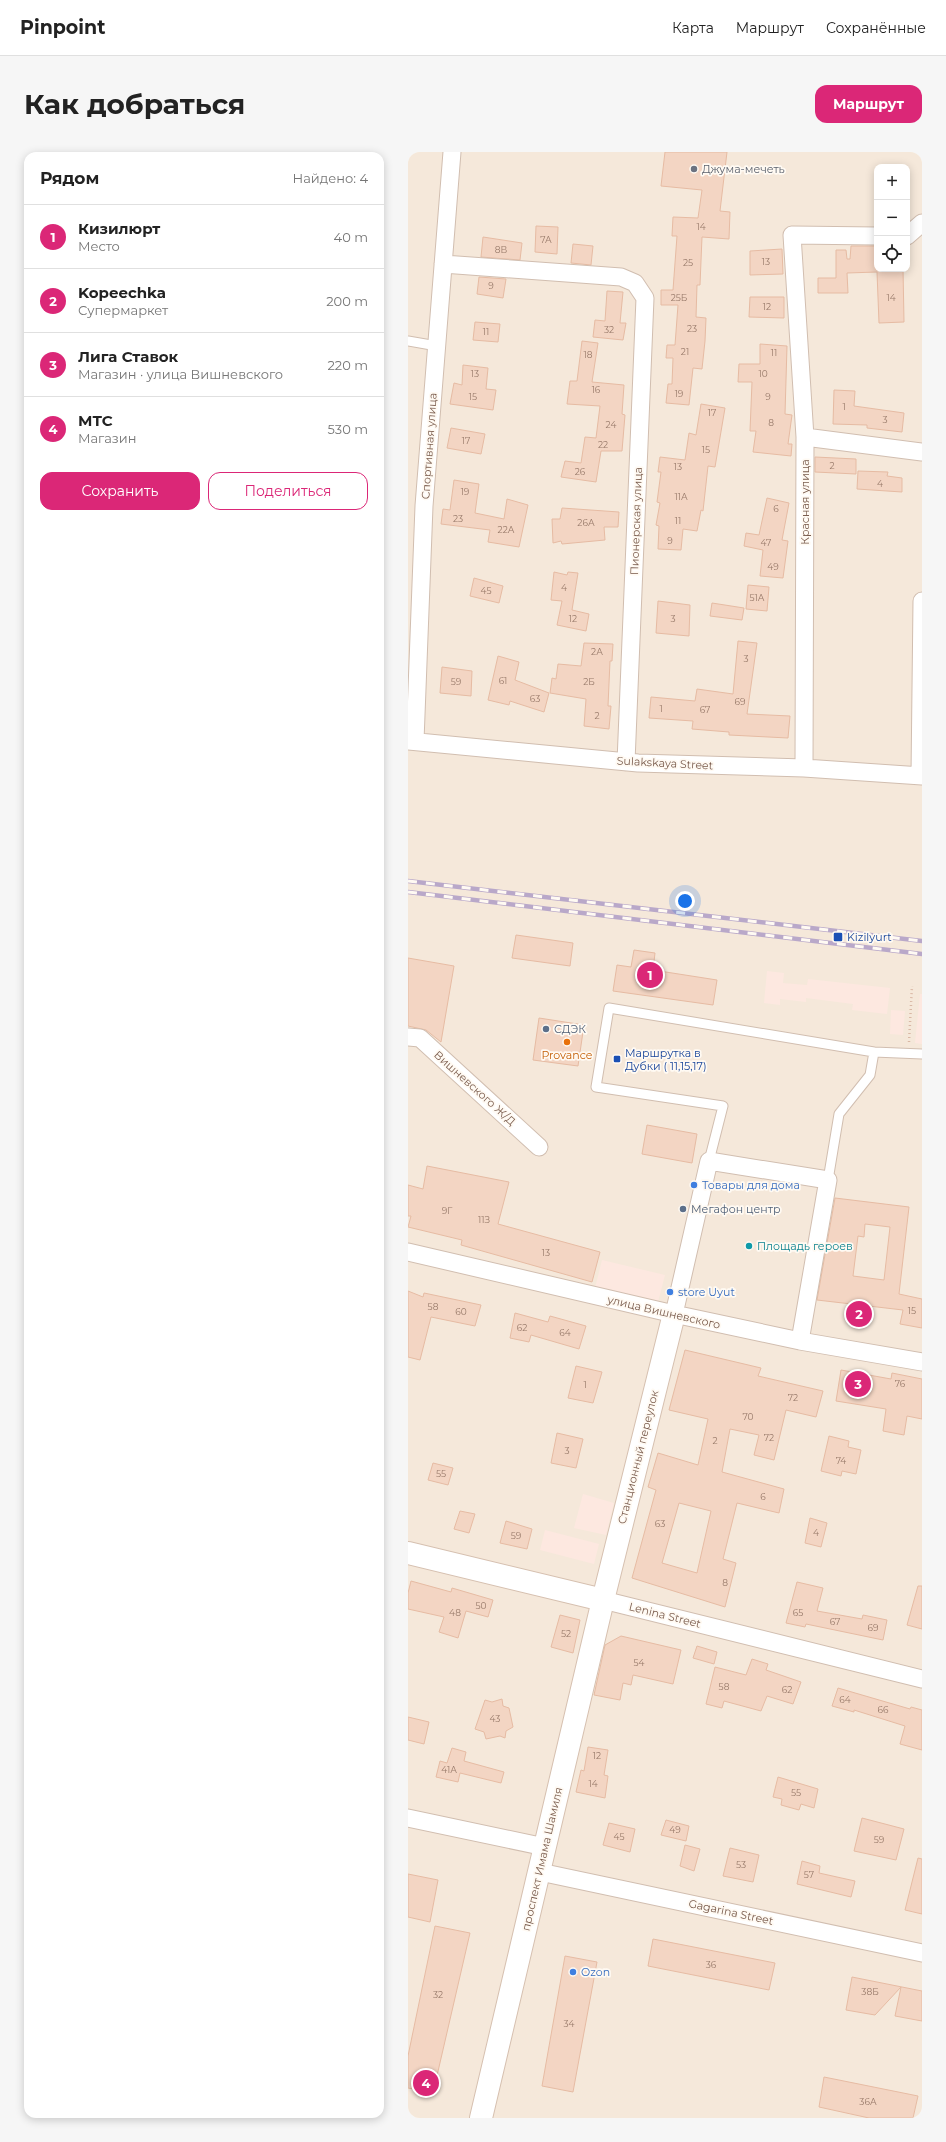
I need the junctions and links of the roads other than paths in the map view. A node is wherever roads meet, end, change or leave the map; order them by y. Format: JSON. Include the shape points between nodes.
{"nodes":[{"id":1,"x":452,"y":152,"type":"edge"},
{"id":2,"x":922,"y":223,"type":"edge"},
{"id":3,"x":910,"y":233,"type":"edge"},
{"id":4,"x":874,"y":236,"type":"edge"},
{"id":5,"x":443,"y":264,"type":"junction"},
{"id":6,"x":408,"y":341,"type":"edge"},
{"id":7,"x":437,"y":346,"type":"junction"},
{"id":8,"x":805,"y":437,"type":"junction"},
{"id":9,"x":922,"y":452,"type":"edge"},
{"id":10,"x":922,"y":601,"type":"edge"},
{"id":11,"x":412,"y":741,"type":"edge"},
{"id":12,"x":626,"y":762,"type":"junction"},
{"id":13,"x":804,"y":768,"type":"junction"},
{"id":14,"x":921,"y":776,"type":"edge"},
{"id":15,"x":408,"y":1037,"type":"edge"},
{"id":16,"x":874,"y":1052,"type":"junction"},
{"id":17,"x":922,"y":1054,"type":"edge"},
{"id":18,"x":539,"y":1147,"type":"dead end"},
{"id":19,"x":709,"y":1161,"type":"junction"},
{"id":20,"x":828,"y":1180,"type":"junction"},
{"id":21,"x":408,"y":1252,"type":"edge"},
{"id":22,"x":674,"y":1314,"type":"junction"},
{"id":23,"x":800,"y":1341,"type":"junction"},
{"id":24,"x":922,"y":1362,"type":"edge"},
{"id":25,"x":408,"y":1553,"type":"edge"},
{"id":26,"x":603,"y":1600,"type":"junction"},
{"id":27,"x":922,"y":1679,"type":"edge"},
{"id":28,"x":408,"y":1818,"type":"edge"},
{"id":29,"x":545,"y":1847,"type":"junction"},
{"id":30,"x":540,"y":1872,"type":"junction"},
{"id":31,"x":922,"y":1953,"type":"edge"},
{"id":32,"x":481,"y":2118,"type":"edge"}],
"edges":[{"from":1,"to":5,"type":"street","name":"Спортивная улица"},
{"from":2,"to":3,"type":"street"},
{"from":4,"to":8,"type":"street","name":"Красная улица","via":[[792,235]]},
{"from":5,"to":7,"type":"street","name":"Спортивная улица"},
{"from":5,"to":12,"type":"street","name":"Пионерская улица","via":[[621,277],[635,283],[645,298]]},
{"from":6,"to":7,"type":"lane"},
{"from":7,"to":11,"type":"street","name":"Спортивная улица","via":[[424,506]]},
{"from":8,"to":9,"type":"street"},
{"from":8,"to":13,"type":"street","name":"Красная улица"},
{"from":10,"to":14,"type":"street"},
{"from":11,"to":12,"type":"street","name":"Sulakskaya Street"},
{"from":12,"to":13,"type":"street","name":"Sulakskaya Street"},
{"from":13,"to":14,"type":"street","name":"Sulakskaya Street"},
{"from":15,"to":18,"type":"street","name":"Вишневского Ж/Д","via":[[420,1038]]},
{"from":16,"to":17,"type":"lane"},
{"from":16,"to":19,"type":"lane","via":[[609,1008],[596,1087],[723,1106]]},
{"from":16,"to":20,"type":"lane","via":[[870,1075],[839,1114]]},
{"from":19,"to":20,"type":"street"},
{"from":19,"to":22,"type":"street"},
{"from":20,"to":23,"type":"street"},
{"from":21,"to":22,"type":"street","name":"улица Вишневского"},
{"from":22,"to":23,"type":"street","name":"улица Вишневского"},
{"from":22,"to":26,"type":"main road","name":"Станционный переулок"},
{"from":23,"to":24,"type":"street","name":"улица Вишневского"},
{"from":25,"to":26,"type":"main road","name":"Lenina Street"},
{"from":26,"to":27,"type":"street","name":"Lenina Street"},
{"from":26,"to":29,"type":"main road","name":"проспект Имама Шамиля"},
{"from":28,"to":29,"type":"street"},
{"from":29,"to":30,"type":"main road","name":"проспект Имама Шамиля"},
{"from":30,"to":31,"type":"street","name":"Gagarina Street"},
{"from":30,"to":32,"type":"main road","name":"проспект Имама Шамиля"}]}
